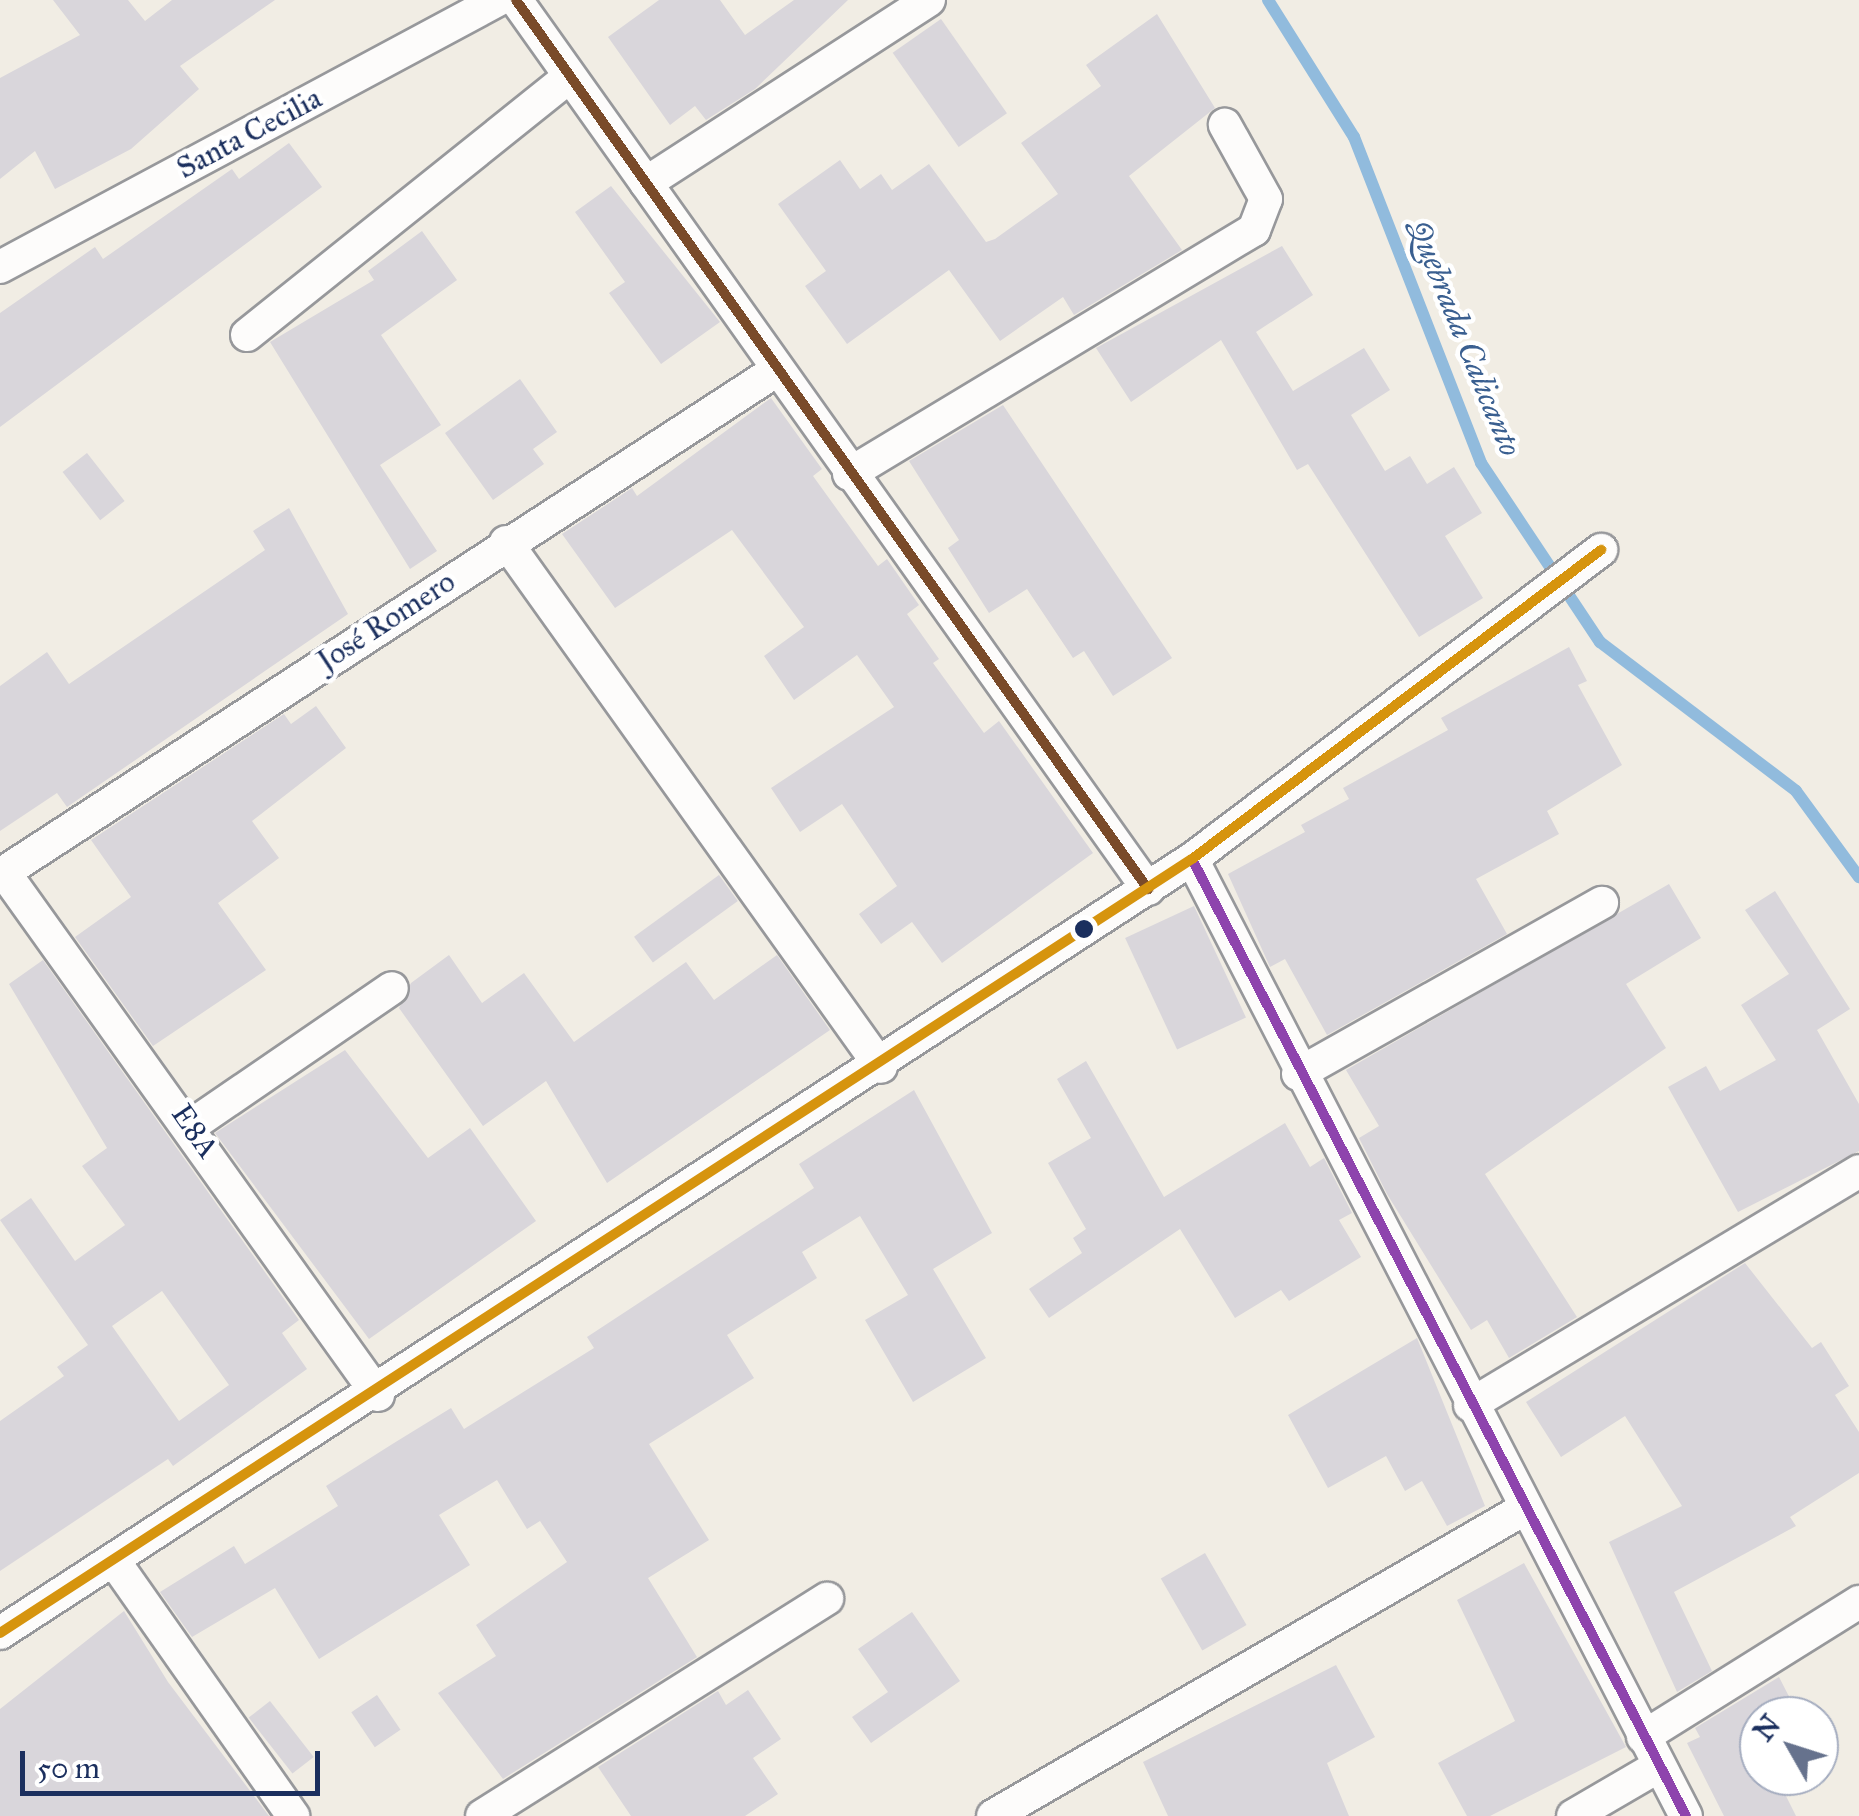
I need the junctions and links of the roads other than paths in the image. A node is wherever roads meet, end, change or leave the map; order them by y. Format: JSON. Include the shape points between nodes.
{"nodes":[{"id":1,"x":498,"y":0,"type":"edge"},
{"id":2,"x":516,"y":0,"type":"edge"},
{"id":3,"x":929,"y":0,"type":"edge"},
{"id":4,"x":568,"y":78,"type":"junction"},
{"id":5,"x":1225,"y":125,"type":"dead end"},
{"id":6,"x":646,"y":183,"type":"junction"},
{"id":7,"x":0,"y":266,"type":"edge"},
{"id":8,"x":247,"y":334,"type":"dead end"},
{"id":9,"x":774,"y":372,"type":"junction"},
{"id":10,"x":849,"y":474,"type":"junction"},
{"id":11,"x":506,"y":542,"type":"junction"},
{"id":12,"x":1600,"y":550,"type":"dead end"},
{"id":13,"x":1192,"y":859,"type":"junction"},
{"id":14,"x":2,"y":873,"type":"edge"},
{"id":15,"x":1148,"y":888,"type":"junction"},
{"id":16,"x":1602,"y":903,"type":"dead end"},
{"id":17,"x":392,"y":988,"type":"dead end"},
{"id":18,"x":881,"y":1068,"type":"junction"},
{"id":19,"x":1298,"y":1074,"type":"junction"},
{"id":20,"x":192,"y":1125,"type":"junction"},
{"id":21,"x":1859,"y":1171,"type":"edge"},
{"id":22,"x":378,"y":1396,"type":"junction"},
{"id":23,"x":1470,"y":1405,"type":"junction"},
{"id":24,"x":1524,"y":1508,"type":"junction"},
{"id":25,"x":114,"y":1561,"type":"junction"},
{"id":26,"x":827,"y":1599,"type":"dead end"},
{"id":27,"x":1859,"y":1602,"type":"edge"},
{"id":28,"x":0,"y":1633,"type":"edge"},
{"id":29,"x":1643,"y":1737,"type":"junction"},
{"id":30,"x":1658,"y":1766,"type":"junction"},
{"id":31,"x":293,"y":1816,"type":"edge"},
{"id":32,"x":482,"y":1816,"type":"edge"},
{"id":33,"x":992,"y":1816,"type":"edge"},
{"id":34,"x":1572,"y":1816,"type":"edge"},
{"id":35,"x":1686,"y":1816,"type":"edge"}],
"edges":[{"from":1,"to":7,"type":"street","name":"Santa Cecilia"},
{"from":2,"to":4,"type":"street"},
{"from":3,"to":6,"type":"street"},
{"from":4,"to":6,"type":"street"},
{"from":4,"to":8,"type":"street"},
{"from":5,"to":10,"type":"street","via":[[1266,198],[1254,230]]},
{"from":6,"to":9,"type":"street"},
{"from":9,"to":10,"type":"street"},
{"from":9,"to":11,"type":"street","name":"José Romero"},
{"from":10,"to":15,"type":"street"},
{"from":11,"to":14,"type":"street","name":"José Romero"},
{"from":11,"to":18,"type":"street"},
{"from":12,"to":13,"type":"street"},
{"from":13,"to":15,"type":"street"},
{"from":13,"to":19,"type":"street"},
{"from":14,"to":20,"type":"street","name":"E8A"},
{"from":15,"to":18,"type":"street"},
{"from":16,"to":19,"type":"street"},
{"from":17,"to":20,"type":"street"},
{"from":18,"to":22,"type":"street"},
{"from":19,"to":23,"type":"street"},
{"from":20,"to":22,"type":"street","name":"E8A"},
{"from":21,"to":23,"type":"street"},
{"from":22,"to":25,"type":"street"},
{"from":23,"to":24,"type":"street"},
{"from":24,"to":29,"type":"street"},
{"from":24,"to":33,"type":"street"},
{"from":25,"to":28,"type":"street"},
{"from":25,"to":31,"type":"street"},
{"from":26,"to":32,"type":"street"},
{"from":27,"to":29,"type":"street"},
{"from":29,"to":30,"type":"street"},
{"from":30,"to":34,"type":"street"},
{"from":30,"to":35,"type":"street"}]}
